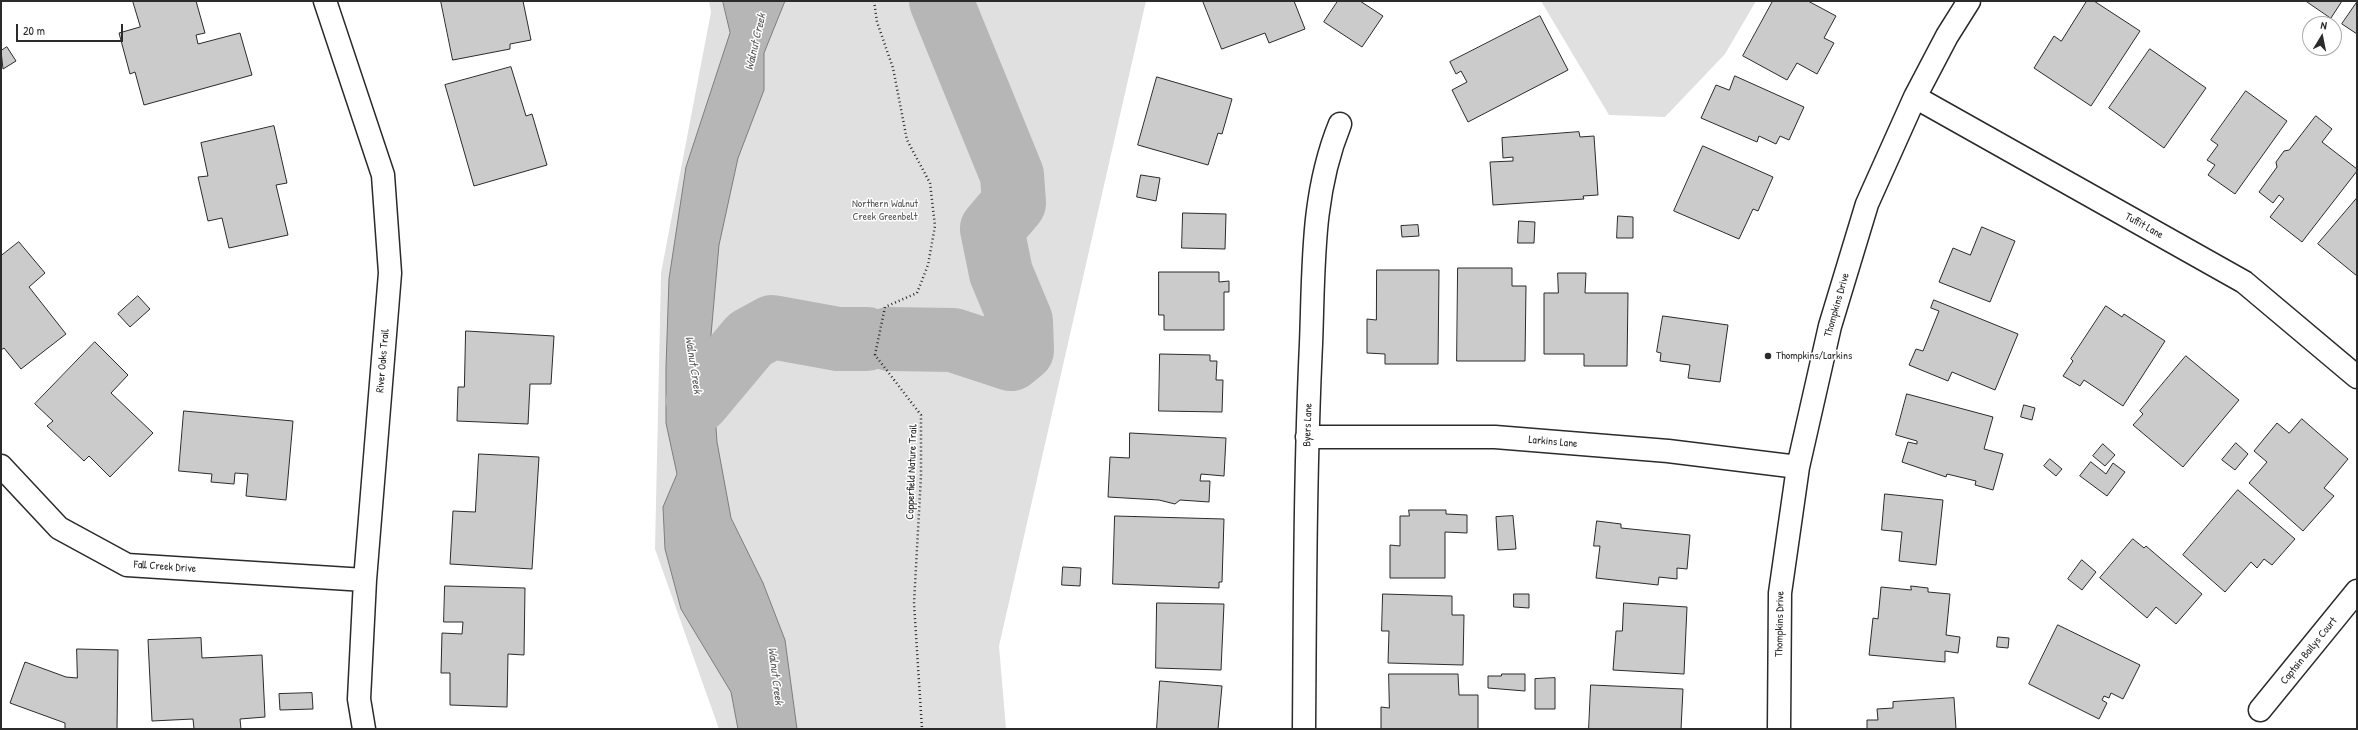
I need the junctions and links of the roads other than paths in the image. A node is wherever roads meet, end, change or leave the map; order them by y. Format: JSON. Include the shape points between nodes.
{"nodes":[{"id":1,"x":326,"y":1,"type":"edge"},
{"id":2,"x":1969,"y":1,"type":"edge"},
{"id":3,"x":1915,"y":97,"type":"junction"},
{"id":4,"x":1340,"y":124,"type":"dead end"},
{"id":5,"x":2357,"y":377,"type":"edge"},
{"id":6,"x":1307,"y":438,"type":"junction"},
{"id":7,"x":1,"y":466,"type":"edge"},
{"id":8,"x":1798,"y":467,"type":"junction"},
{"id":9,"x":365,"y":580,"type":"junction"},
{"id":10,"x":2357,"y":591,"type":"edge"},
{"id":11,"x":2260,"y":710,"type":"dead end"},
{"id":12,"x":364,"y":729,"type":"edge"},
{"id":13,"x":1304,"y":729,"type":"edge"},
{"id":14,"x":1779,"y":729,"type":"edge"}],
"edges":[{"from":1,"to":9,"type":"street","name":"River Oaks Trail","via":[[383,175],[390,273]]},
{"from":2,"to":3,"type":"street","name":"Thompkins Drive","via":[[1947,36]]},
{"from":3,"to":5,"type":"street","name":"Tuffit Lane","via":[[2244,282]]},
{"from":3,"to":8,"type":"street","name":"Thompkins Drive","via":[[1867,204],[1830,326]]},
{"from":4,"to":6,"type":"street","name":"Byers Lane","via":[[1328,154],[1316,208]]},
{"from":6,"to":8,"type":"street","name":"Larkins Lane","via":[[1495,437],[1668,451]]},
{"from":6,"to":13,"type":"street","name":"Byers Lane"},
{"from":7,"to":9,"type":"street","name":"Fall Creek Drive","via":[[59,528],[127,565]]},
{"from":8,"to":14,"type":"street","name":"Thompkins Drive","via":[[1780,593]]},
{"from":9,"to":12,"type":"street","name":"River Oaks Trail","via":[[359,699]]},
{"from":10,"to":11,"type":"street","name":"Captain Bailys Court"}]}
